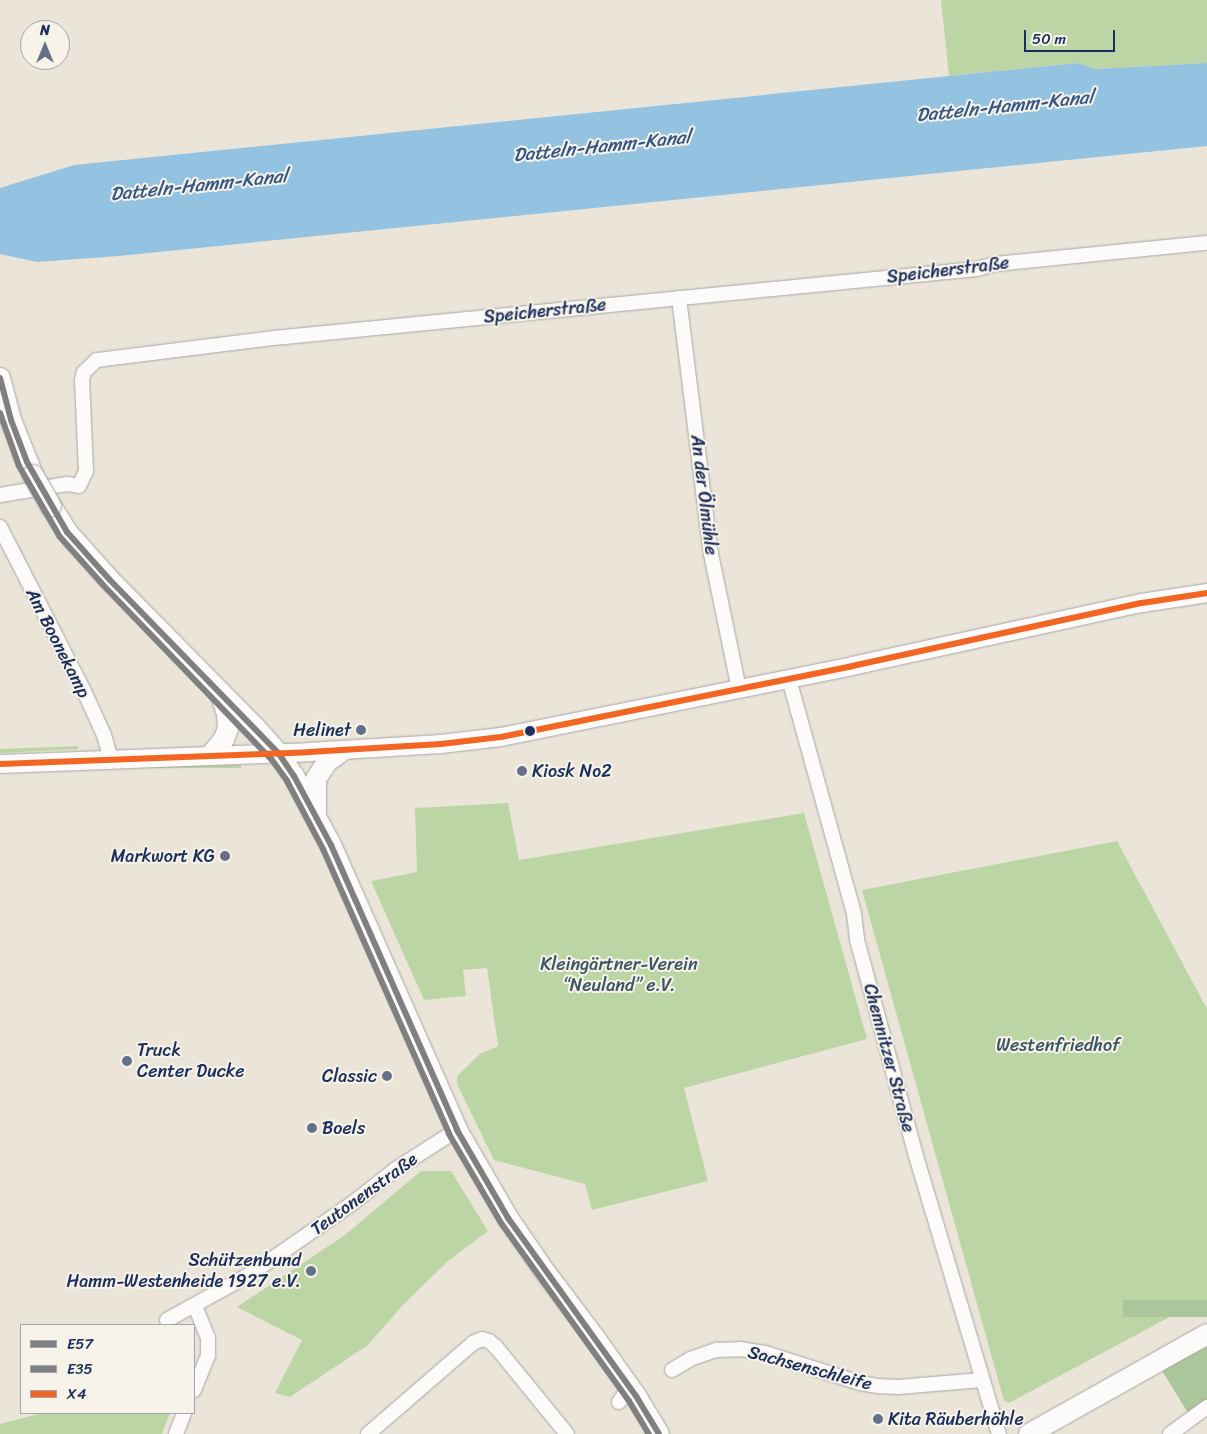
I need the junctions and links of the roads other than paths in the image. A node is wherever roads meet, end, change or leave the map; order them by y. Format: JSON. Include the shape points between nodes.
{"nodes":[{"id":1,"x":1207,"y":243,"type":"edge"},
{"id":2,"x":679,"y":298,"type":"junction"},
{"id":3,"x":1,"y":382,"type":"edge"},
{"id":4,"x":0,"y":495,"type":"edge"},
{"id":5,"x":0,"y":527,"type":"edge"},
{"id":6,"x":1207,"y":593,"type":"edge"},
{"id":7,"x":789,"y":679,"type":"junction"},
{"id":8,"x":739,"y":689,"type":"junction"},
{"id":9,"x":220,"y":692,"type":"junction"},
{"id":10,"x":342,"y":751,"type":"junction"},
{"id":11,"x":279,"y":754,"type":"junction"},
{"id":12,"x":211,"y":755,"type":"junction"},
{"id":13,"x":111,"y":760,"type":"junction"},
{"id":14,"x":0,"y":764,"type":"edge"},
{"id":15,"x":316,"y":815,"type":"junction"},
{"id":16,"x":457,"y":1130,"type":"junction"},
{"id":17,"x":195,"y":1306,"type":"junction"},
{"id":18,"x":167,"y":1320,"type":"dead end"},
{"id":19,"x":1207,"y":1334,"type":"edge"},
{"id":20,"x":672,"y":1370,"type":"dead end"},
{"id":21,"x":982,"y":1380,"type":"junction"},
{"id":22,"x":195,"y":1388,"type":"edge"},
{"id":23,"x":1207,"y":1407,"type":"edge"},
{"id":24,"x":184,"y":1414,"type":"edge"},
{"id":25,"x":176,"y":1434,"type":"edge"},
{"id":26,"x":368,"y":1434,"type":"edge"},
{"id":27,"x":567,"y":1434,"type":"edge"},
{"id":28,"x":659,"y":1434,"type":"edge"},
{"id":29,"x":999,"y":1434,"type":"edge"},
{"id":30,"x":1029,"y":1434,"type":"edge"},
{"id":31,"x":1170,"y":1434,"type":"edge"}],
"edges":[{"from":1,"to":2,"type":"street","name":"Speicherstraße"},
{"from":2,"to":4,"type":"street","name":"Speicherstraße","via":[[274,338],[97,360],[84,372],[82,380],[86,471],[79,486],[67,484]]},
{"from":2,"to":8,"type":"street","name":"An der Ölmühle","via":[[710,554]]},
{"from":3,"to":9,"type":"main road","bridge":true,"via":[[11,420],[32,475],[67,532]]},
{"from":5,"to":13,"type":"street","name":"Am Boonekamp","via":[[83,689],[104,735]]},
{"from":6,"to":7,"type":"street","via":[[1142,603]]},
{"from":7,"to":8,"type":"street"},
{"from":7,"to":21,"type":"street","name":"Chemnitzer Straße","via":[[916,1156]]},
{"from":8,"to":10,"type":"street","via":[[501,737]]},
{"from":9,"to":11,"type":"main road"},
{"from":9,"to":12,"type":"main road","via":[[228,714],[228,728]]},
{"from":10,"to":11,"type":"street"},
{"from":10,"to":15,"type":"main road","via":[[328,762],[316,779]]},
{"from":11,"to":12,"type":"street"},
{"from":11,"to":15,"type":"main road"},
{"from":12,"to":13,"type":"street"},
{"from":13,"to":14,"type":"street"},
{"from":15,"to":16,"type":"main road"},
{"from":16,"to":17,"type":"street","name":"Teutonenstraße","via":[[396,1169],[252,1273]]},
{"from":16,"to":28,"type":"main road","via":[[494,1196],[542,1269],[595,1338],[624,1395]]},
{"from":17,"to":18,"type":"street","name":"Teutonenstraße"},
{"from":17,"to":22,"type":"street","via":[[208,1338],[208,1355]]},
{"from":19,"to":30,"type":"main road"},
{"from":20,"to":21,"type":"street","name":"Sachsenschleife","via":[[690,1358],[716,1350],[740,1349],[765,1353],[877,1386]]},
{"from":21,"to":29,"type":"street","name":"Chemnitzer Straße"},
{"from":23,"to":31,"type":"street"},
{"from":24,"to":25,"type":"street"},
{"from":26,"to":27,"type":"street","via":[[473,1343],[482,1339],[489,1340],[496,1347]]}]}
